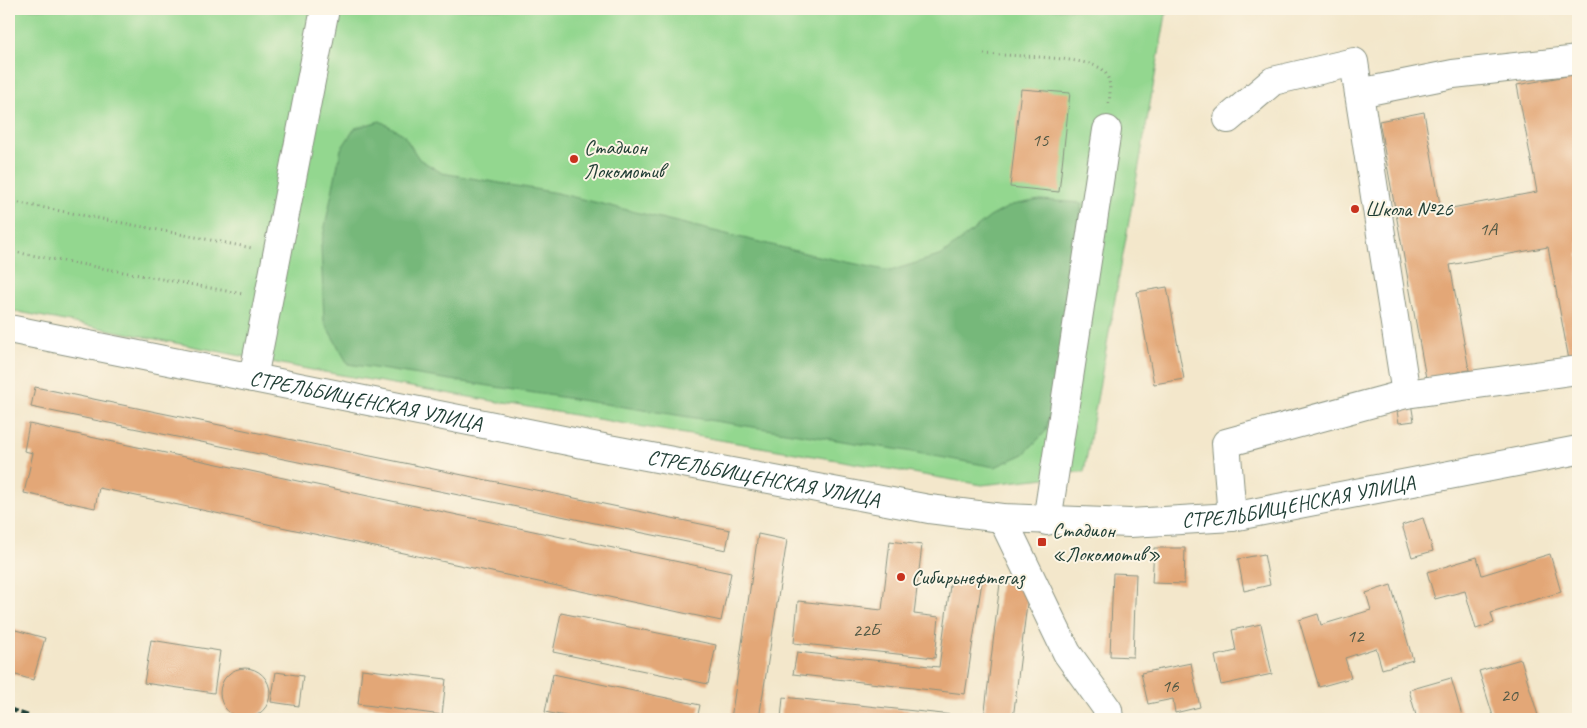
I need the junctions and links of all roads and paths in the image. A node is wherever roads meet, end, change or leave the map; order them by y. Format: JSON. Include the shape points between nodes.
{"nodes":[{"id":1,"x":325,"y":9,"type":"edge"},
{"id":2,"x":984,"y":54,"type":"dead end"},
{"id":3,"x":1578,"y":60,"type":"edge"},
{"id":4,"x":1359,"y":93,"type":"junction"},
{"id":5,"x":1228,"y":119,"type":"dead end"},
{"id":6,"x":1107,"y":130,"type":"joint"},
{"id":7,"x":9,"y":202,"type":"edge"},
{"id":8,"x":9,"y":252,"type":"edge"},
{"id":9,"x":277,"y":253,"type":"junction"},
{"id":10,"x":268,"y":298,"type":"junction"},
{"id":11,"x":9,"y":329,"type":"edge"},
{"id":12,"x":1578,"y":370,"type":"edge"},
{"id":13,"x":253,"y":378,"type":"junction"},
{"id":14,"x":1406,"y":394,"type":"junction"},
{"id":15,"x":1578,"y":450,"type":"edge"},
{"id":16,"x":1232,"y":516,"type":"junction"},
{"id":17,"x":1002,"y":518,"type":"junction"},
{"id":18,"x":1047,"y":521,"type":"junction"},
{"id":19,"x":1108,"y":719,"type":"edge"}],
"edges":[{"from":1,"to":9,"type":"main road"},
{"from":2,"to":6,"type":"path","via":[[1085,61],[1104,71],[1111,86]]},
{"from":3,"to":4,"type":"main road","via":[[1453,74]]},
{"from":4,"to":5,"type":"main road","via":[[1354,62],[1273,81]]},
{"from":4,"to":14,"type":"main road"},
{"from":6,"to":18,"type":"main road"},
{"from":7,"to":9,"type":"path"},
{"from":8,"to":10,"type":"path"},
{"from":9,"to":10,"type":"main road"},
{"from":10,"to":13,"type":"main road"},
{"from":11,"to":13,"type":"main road","name":"СТРЕЛЬБИЩЕНСКАЯ УЛИЦА"},
{"from":12,"to":14,"type":"main road"},
{"from":13,"to":17,"type":"main road","name":"СТРЕЛЬБИЩЕНСКАЯ УЛИЦА","via":[[919,508]]},
{"from":14,"to":16,"type":"main road","via":[[1226,443]]},
{"from":15,"to":16,"type":"main road","name":"СТРЕЛЬБИЩЕНСКАЯ УЛИЦА"},
{"from":16,"to":18,"type":"main road","name":"СТРЕЛЬБИЩЕНСКАЯ УЛИЦА","via":[[1130,523]]},
{"from":17,"to":18,"type":"main road","name":"СТРЕЛЬБИЩЕНСКАЯ УЛИЦА"},
{"from":17,"to":19,"type":"main road","via":[[1067,654],[1108,710]]}]}
